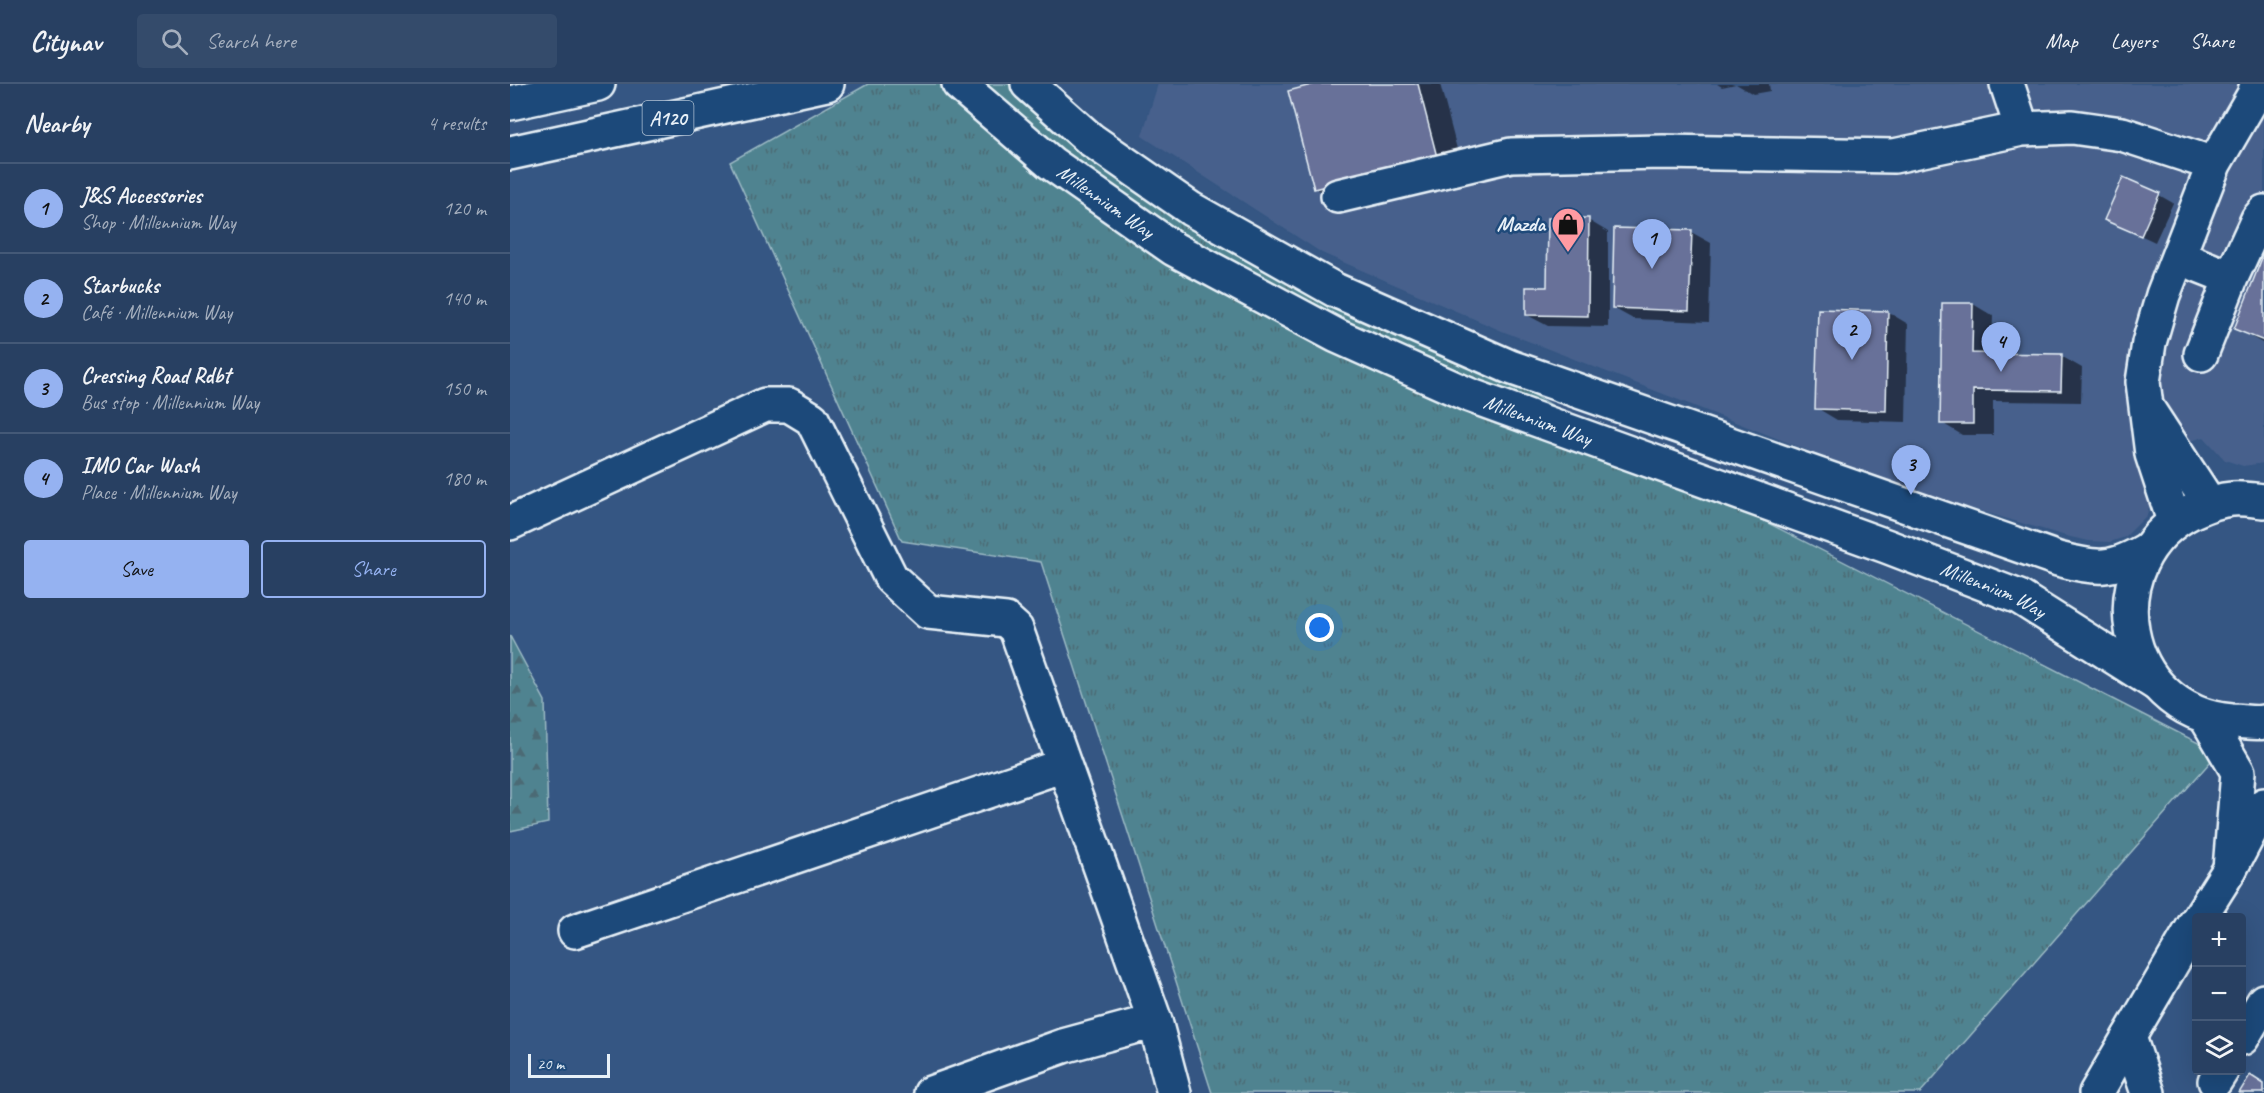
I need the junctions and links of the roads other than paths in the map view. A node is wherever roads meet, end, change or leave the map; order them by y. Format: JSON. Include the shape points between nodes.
{"nodes":[{"id":1,"x":598,"y":84,"type":"edge"},
{"id":2,"x":827,"y":84,"type":"edge"},
{"id":3,"x":960,"y":84,"type":"edge"},
{"id":4,"x":1028,"y":84,"type":"edge"},
{"id":5,"x":2007,"y":84,"type":"edge"},
{"id":6,"x":2256,"y":90,"type":"edge"},
{"id":7,"x":510,"y":103,"type":"edge"},
{"id":8,"x":2022,"y":129,"type":"junction"},
{"id":9,"x":2250,"y":129,"type":"edge"},
{"id":10,"x":510,"y":153,"type":"edge"},
{"id":11,"x":2214,"y":164,"type":"junction"},
{"id":12,"x":1338,"y":196,"type":"dead end"},
{"id":13,"x":2264,"y":212,"type":"edge"},
{"id":14,"x":2178,"y":257,"type":"junction"},
{"id":15,"x":2231,"y":278,"type":"junction"},
{"id":16,"x":2201,"y":354,"type":"dead end"},
{"id":17,"x":2148,"y":410,"type":"junction"},
{"id":18,"x":2264,"y":483,"type":"edge"},
{"id":19,"x":2236,"y":501,"type":"edge"},
{"id":20,"x":2174,"y":520,"type":"junction"},
{"id":21,"x":510,"y":523,"type":"edge"},
{"id":22,"x":2148,"y":549,"type":"junction"},
{"id":23,"x":2155,"y":683,"type":"junction"},
{"id":24,"x":2207,"y":719,"type":"junction"},
{"id":25,"x":2264,"y":722,"type":"edge"},
{"id":26,"x":1064,"y":765,"type":"junction"},
{"id":27,"x":2264,"y":805,"type":"edge"},
{"id":28,"x":2230,"y":869,"type":"junction"},
{"id":29,"x":2202,"y":913,"type":"edge"},
{"id":30,"x":2192,"y":928,"type":"edge"},
{"id":31,"x":575,"y":931,"type":"dead end"},
{"id":32,"x":2264,"y":1001,"type":"edge"},
{"id":33,"x":1155,"y":1021,"type":"junction"},
{"id":34,"x":2246,"y":1030,"type":"edge"},
{"id":35,"x":2129,"y":1037,"type":"junction"},
{"id":36,"x":2246,"y":1045,"type":"edge"},
{"id":37,"x":2264,"y":1056,"type":"edge"},
{"id":38,"x":931,"y":1093,"type":"edge"},
{"id":39,"x":1174,"y":1093,"type":"edge"},
{"id":40,"x":2096,"y":1093,"type":"edge"},
{"id":41,"x":2148,"y":1093,"type":"edge"}],
"edges":[{"from":1,"to":7,"type":"main road"},
{"from":2,"to":10,"type":"main road","number":"A120"},
{"from":3,"to":23,"type":"main road","name":"Millennium Way","via":[[1052,163],[1174,249],[1337,336],[1469,395],[2019,597]]},
{"from":4,"to":22,"type":"main road","name":"Millennium Way","via":[[1090,139],[1191,209],[1335,290],[1510,367],[2058,559],[2091,567],[2122,564]]},
{"from":5,"to":8,"type":"main road"},
{"from":6,"to":9,"type":"main road"},
{"from":8,"to":11,"type":"main road","via":[[2072,127],[2122,134]]},
{"from":8,"to":12,"type":"main road","via":[[1894,156],[1664,152],[1511,155]]},
{"from":9,"to":11,"type":"main road"},
{"from":11,"to":14,"type":"main road"},
{"from":13,"to":15,"type":"main road"},
{"from":14,"to":15,"type":"main road"},
{"from":14,"to":17,"type":"main road","via":[[2149,342],[2143,382]]},
{"from":15,"to":16,"type":"main road"},
{"from":17,"to":19,"type":"main road"},
{"from":17,"to":20,"type":"main road","via":[[2152,454]]},
{"from":18,"to":19,"type":"main road"},
{"from":19,"to":20,"type":"main road"},
{"from":20,"to":22,"type":"main road"},
{"from":21,"to":26,"type":"main road","via":[[765,405],[789,405],[812,419],[891,578],[928,612],[1006,620],[1016,629]]},
{"from":22,"to":23,"type":"main road","via":[[2132,585],[2129,610],[2136,649]]},
{"from":23,"to":24,"type":"main road","via":[[2173,700]]},
{"from":24,"to":25,"type":"main road"},
{"from":24,"to":28,"type":"main road","via":[[2238,772]]},
{"from":26,"to":31,"type":"main road"},
{"from":26,"to":33,"type":"main road"},
{"from":27,"to":28,"type":"main road"},
{"from":28,"to":29,"type":"main road"},
{"from":30,"to":35,"type":"main road"},
{"from":32,"to":34,"type":"main road"},
{"from":33,"to":38,"type":"main road","via":[[1063,1046]]},
{"from":33,"to":39,"type":"main road"},
{"from":35,"to":40,"type":"main road"},
{"from":35,"to":41,"type":"main road"},
{"from":36,"to":37,"type":"main road"}]}
